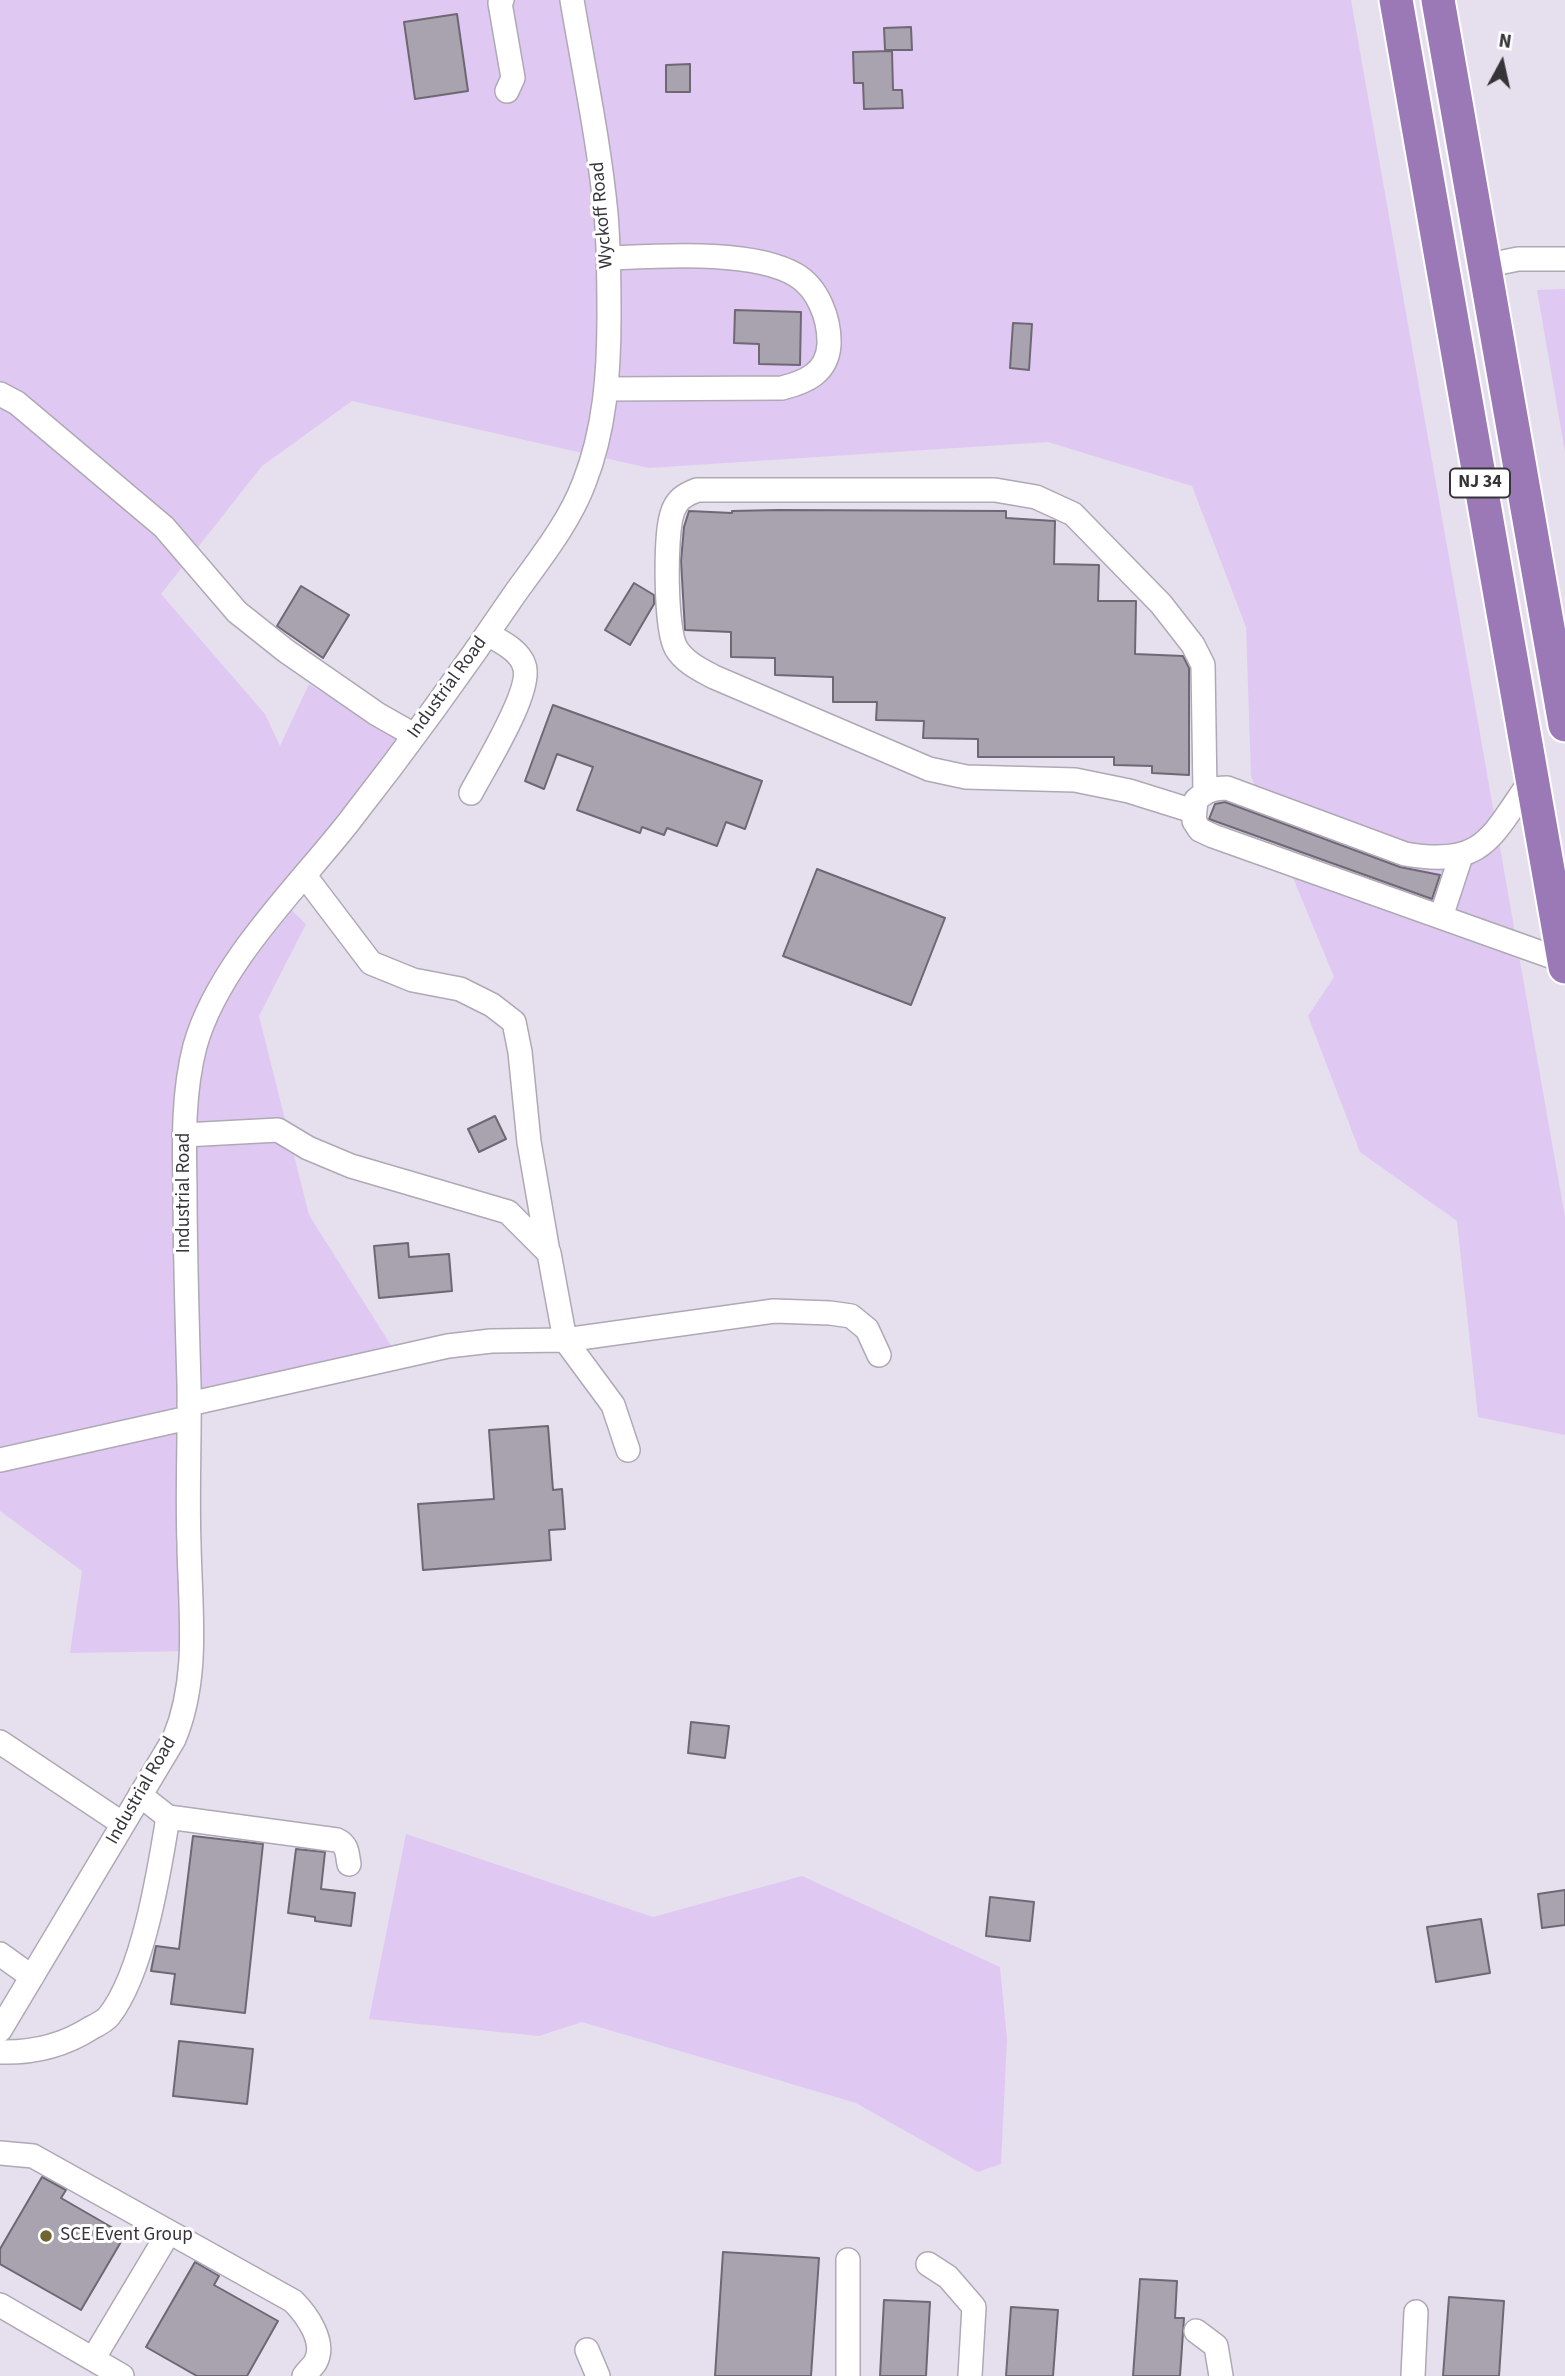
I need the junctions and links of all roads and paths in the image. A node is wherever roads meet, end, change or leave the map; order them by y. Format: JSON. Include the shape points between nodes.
{"nodes":[{"id":1,"x":502,"y":0,"type":"edge"},
{"id":2,"x":572,"y":0,"type":"edge"},
{"id":3,"x":1396,"y":0,"type":"edge"},
{"id":4,"x":1438,"y":0,"type":"edge"},
{"id":5,"x":508,"y":91,"type":"dead end"},
{"id":6,"x":609,"y":258,"type":"junction"},
{"id":7,"x":1565,"y":259,"type":"edge"},
{"id":8,"x":1484,"y":266,"type":"junction"},
{"id":9,"x":606,"y":389,"type":"junction"},
{"id":10,"x":0,"y":394,"type":"edge"},
{"id":11,"x":599,"y":432,"type":"joint"},
{"id":12,"x":488,"y":634,"type":"junction"},
{"id":13,"x":1565,"y":724,"type":"edge"},
{"id":14,"x":414,"y":735,"type":"junction"},
{"id":15,"x":1532,"y":779,"type":"junction"},
{"id":16,"x":471,"y":793,"type":"dead end"},
{"id":17,"x":1199,"y":802,"type":"junction"},
{"id":18,"x":1461,"y":856,"type":"junction"},
{"id":19,"x":305,"y":876,"type":"junction"},
{"id":20,"x":1441,"y":917,"type":"junction"},
{"id":21,"x":1564,"y":964,"type":"edge"},
{"id":22,"x":184,"y":1135,"type":"junction"},
{"id":23,"x":548,"y":1252,"type":"junction"},
{"id":24,"x":565,"y":1340,"type":"junction"},
{"id":25,"x":879,"y":1355,"type":"dead end"},
{"id":26,"x":188,"y":1411,"type":"junction"},
{"id":27,"x":628,"y":1450,"type":"dead end"},
{"id":28,"x":0,"y":1460,"type":"edge"},
{"id":29,"x":0,"y":1742,"type":"edge"},
{"id":30,"x":140,"y":1795,"type":"junction"},
{"id":31,"x":168,"y":1817,"type":"junction"},
{"id":32,"x":123,"y":1824,"type":"junction"},
{"id":33,"x":349,"y":1864,"type":"dead end"},
{"id":34,"x":0,"y":1954,"type":"edge"},
{"id":35,"x":32,"y":1977,"type":"junction"},
{"id":36,"x":0,"y":2031,"type":"edge"},
{"id":37,"x":0,"y":2052,"type":"edge"},
{"id":38,"x":0,"y":2153,"type":"edge"},
{"id":39,"x":169,"y":2232,"type":"junction"},
{"id":40,"x":848,"y":2260,"type":"dead end"},
{"id":41,"x":928,"y":2264,"type":"dead end"},
{"id":42,"x":0,"y":2305,"type":"edge"},
{"id":43,"x":1416,"y":2312,"type":"dead end"},
{"id":44,"x":1196,"y":2331,"type":"dead end"},
{"id":45,"x":587,"y":2350,"type":"dead end"},
{"id":46,"x":93,"y":2359,"type":"junction"},
{"id":47,"x":122,"y":2376,"type":"edge"},
{"id":48,"x":304,"y":2376,"type":"edge"},
{"id":49,"x":598,"y":2376,"type":"edge"},
{"id":50,"x":848,"y":2376,"type":"edge"},
{"id":51,"x":970,"y":2376,"type":"edge"},
{"id":52,"x":1221,"y":2376,"type":"edge"},
{"id":53,"x":1413,"y":2376,"type":"edge"}],
"edges":[{"from":1,"to":5,"type":"street","via":[[513,78]]},
{"from":2,"to":6,"type":"street","name":"Wyckoff Road","via":[[600,169]]},
{"from":3,"to":15,"type":"highway","number":"NJ 34"},
{"from":4,"to":8,"type":"highway","number":"NJ 34"},
{"from":6,"to":9,"type":"street","name":"Wyckoff Road"},
{"from":6,"to":9,"type":"street","via":[[734,259],[797,275],[817,296],[827,320],[829,346],[822,368],[806,382],[782,388]]},
{"from":7,"to":8,"type":"street"},
{"from":8,"to":13,"type":"highway","number":"NJ 34"},
{"from":9,"to":11,"type":"street","name":"Wyckoff Road"},
{"from":10,"to":14,"type":"street","via":[[17,403],[164,527],[237,612],[286,651]]},
{"from":11,"to":12,"type":"street","name":"Industrial Road","via":[[583,488]]},
{"from":12,"to":14,"type":"street","name":"Industrial Road"},
{"from":12,"to":16,"type":"street","via":[[514,651],[525,666],[526,683]]},
{"from":14,"to":19,"type":"street","name":"Industrial Road"},
{"from":15,"to":18,"type":"street","via":[[1482,846]]},
{"from":15,"to":21,"type":"highway","number":"NJ 34"},
{"from":17,"to":17,"type":"street","via":[[1203,665],[1194,645],[1161,604],[1073,514],[1036,497],[995,490],[697,490],[681,497],[669,530],[668,620],[677,650],[691,664],[929,768],[966,777],[1075,780]]},
{"from":17,"to":18,"type":"street","via":[[1215,788],[1227,788],[1405,854],[1433,859]]},
{"from":17,"to":20,"type":"street","via":[[1194,821],[1200,830]]},
{"from":18,"to":20,"type":"street"},
{"from":19,"to":22,"type":"street","name":"Industrial Road","via":[[252,940],[215,999],[191,1067]]},
{"from":19,"to":23,"type":"street","via":[[371,963],[413,980],[460,989],[514,1022]]},
{"from":20,"to":21,"type":"street"},
{"from":22,"to":23,"type":"street","via":[[278,1130],[351,1166],[508,1212]]},
{"from":22,"to":26,"type":"street","name":"Industrial Road"},
{"from":23,"to":24,"type":"street"},
{"from":24,"to":25,"type":"street","via":[[774,1311],[830,1313],[851,1316],[867,1329]]},
{"from":24,"to":26,"type":"street","via":[[448,1346]]},
{"from":24,"to":27,"type":"street","via":[[613,1405]]},
{"from":26,"to":28,"type":"street"},
{"from":26,"to":30,"type":"street","name":"Industrial Road","via":[[190,1681],[174,1739]]},
{"from":29,"to":32,"type":"street"},
{"from":30,"to":31,"type":"street"},
{"from":30,"to":32,"type":"street","name":"Industrial Road"},
{"from":31,"to":33,"type":"street","via":[[337,1840],[344,1843]]},
{"from":31,"to":37,"type":"street","via":[[133,1974],[108,2018],[70,2041],[26,2053]]},
{"from":32,"to":35,"type":"street","name":"Industrial Road"},
{"from":34,"to":35,"type":"street"},
{"from":35,"to":36,"type":"street","name":"Industrial Road"},
{"from":38,"to":39,"type":"street","via":[[33,2156]]},
{"from":39,"to":46,"type":"street"},
{"from":39,"to":48,"type":"street","via":[[293,2301],[307,2315],[319,2345],[317,2361]]},
{"from":40,"to":50,"type":"street"},
{"from":41,"to":51,"type":"street","via":[[948,2277],[974,2306]]},
{"from":42,"to":46,"type":"street"},
{"from":43,"to":53,"type":"street"},
{"from":44,"to":52,"type":"street","via":[[1216,2346]]},
{"from":45,"to":49,"type":"street"},
{"from":46,"to":47,"type":"street"}]}
